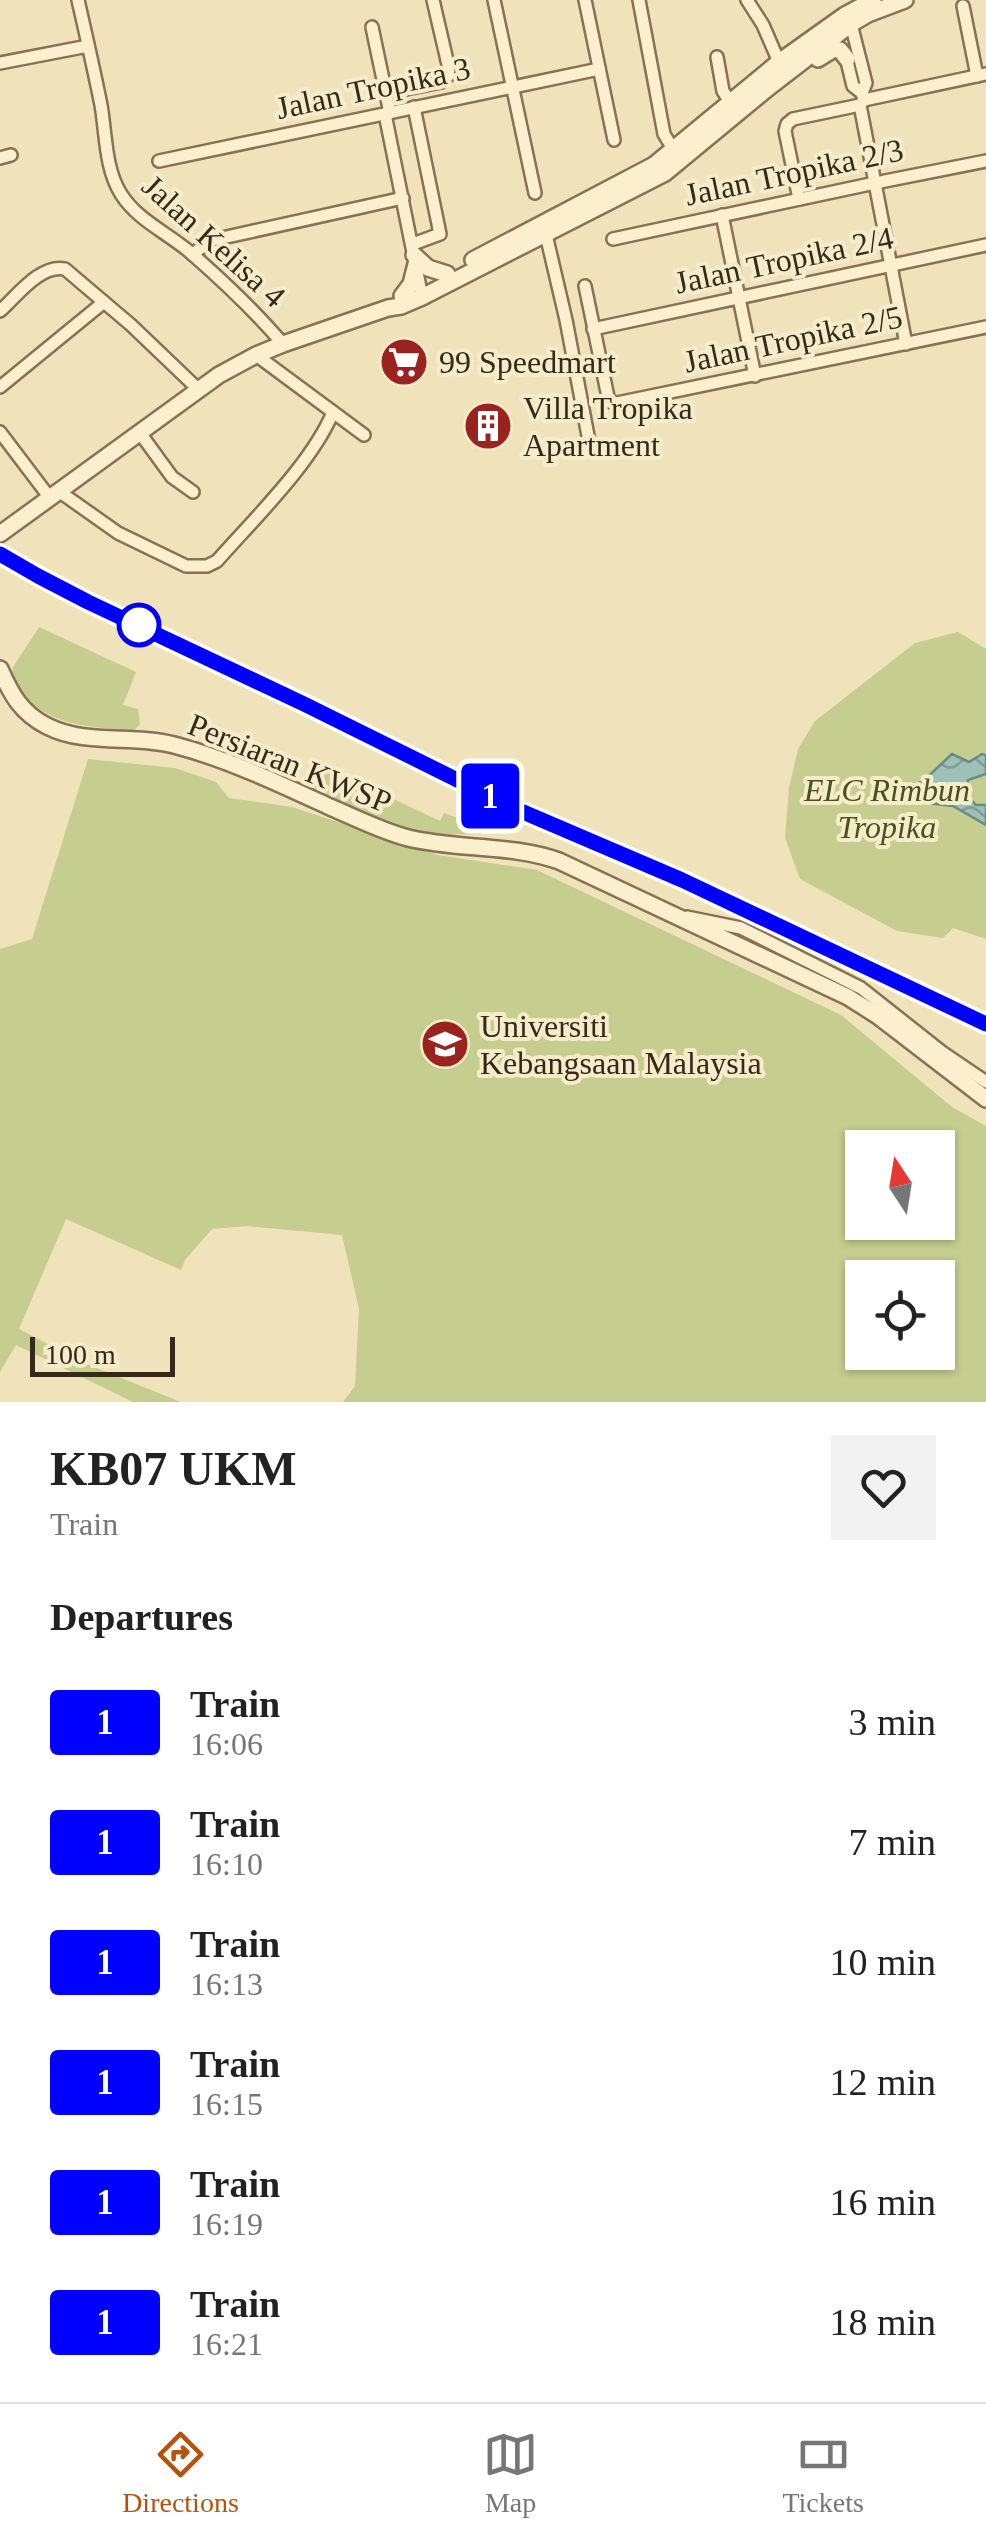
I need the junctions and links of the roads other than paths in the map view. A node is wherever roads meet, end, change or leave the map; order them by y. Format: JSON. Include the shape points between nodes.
{"nodes":[{"id":1,"x":78,"y":0,"type":"edge"},
{"id":2,"x":434,"y":0,"type":"edge"},
{"id":3,"x":494,"y":0,"type":"edge"},
{"id":4,"x":585,"y":0,"type":"edge"},
{"id":5,"x":639,"y":0,"type":"edge"},
{"id":6,"x":747,"y":0,"type":"edge"},
{"id":7,"x":873,"y":0,"type":"edge"},
{"id":8,"x":905,"y":0,"type":"edge"},
{"id":9,"x":963,"y":6,"type":"dead end"},
{"id":10,"x":842,"y":24,"type":"junction"},
{"id":11,"x":372,"y":27,"type":"dead end"},
{"id":12,"x":88,"y":46,"type":"junction"},
{"id":13,"x":717,"y":56,"type":"dead end"},
{"id":14,"x":846,"y":59,"type":"junction"},
{"id":15,"x":779,"y":62,"type":"junction"},
{"id":16,"x":0,"y":64,"type":"edge"},
{"id":17,"x":599,"y":69,"type":"junction"},
{"id":18,"x":981,"y":75,"type":"edge"},
{"id":19,"x":512,"y":87,"type":"junction"},
{"id":20,"x":386,"y":93,"type":"junction"},
{"id":21,"x":862,"y":99,"type":"junction"},
{"id":22,"x":736,"y":106,"type":"junction"},
{"id":23,"x":414,"y":108,"type":"junction"},
{"id":24,"x":388,"y":113,"type":"junction"},
{"id":25,"x":614,"y":140,"type":"dead end"},
{"id":26,"x":672,"y":149,"type":"junction"},
{"id":27,"x":159,"y":161,"type":"dead end"},
{"id":28,"x":986,"y":161,"type":"edge"},
{"id":29,"x":874,"y":182,"type":"junction"},
{"id":30,"x":535,"y":193,"type":"dead end"},
{"id":31,"x":403,"y":198,"type":"junction"},
{"id":32,"x":799,"y":198,"type":"junction"},
{"id":33,"x":722,"y":215,"type":"junction"},
{"id":34,"x":545,"y":228,"type":"junction"},
{"id":35,"x":613,"y":239,"type":"dead end"},
{"id":36,"x":986,"y":244,"type":"edge"},
{"id":37,"x":192,"y":254,"type":"junction"},
{"id":38,"x":414,"y":254,"type":"junction"},
{"id":39,"x":890,"y":265,"type":"junction"},
{"id":40,"x":447,"y":274,"type":"junction"},
{"id":41,"x":585,"y":286,"type":"dead end"},
{"id":42,"x":422,"y":292,"type":"junction"},
{"id":43,"x":402,"y":296,"type":"junction"},
{"id":44,"x":739,"y":297,"type":"junction"},
{"id":45,"x":104,"y":302,"type":"junction"},
{"id":46,"x":388,"y":308,"type":"junction"},
{"id":47,"x":0,"y":311,"type":"edge"},
{"id":48,"x":986,"y":327,"type":"edge"},
{"id":49,"x":593,"y":329,"type":"junction"},
{"id":50,"x":283,"y":344,"type":"junction"},
{"id":51,"x":906,"y":344,"type":"junction"},
{"id":52,"x":260,"y":353,"type":"junction"},
{"id":53,"x":755,"y":376,"type":"junction"},
{"id":54,"x":0,"y":387,"type":"edge"},
{"id":55,"x":199,"y":390,"type":"junction"},
{"id":56,"x":333,"y":412,"type":"junction"},
{"id":57,"x":0,"y":432,"type":"edge"},
{"id":58,"x":140,"y":433,"type":"junction"},
{"id":59,"x":364,"y":435,"type":"dead end"},
{"id":60,"x":588,"y":441,"type":"dead end"},
{"id":61,"x":193,"y":492,"type":"dead end"},
{"id":62,"x":55,"y":495,"type":"junction"},
{"id":63,"x":0,"y":534,"type":"edge"},
{"id":64,"x":0,"y":669,"type":"edge"},
{"id":65,"x":677,"y":916,"type":"junction"},
{"id":66,"x":986,"y":1082,"type":"edge"},
{"id":67,"x":986,"y":1099,"type":"edge"}],
"edges":[{"from":1,"to":12,"type":"street","name":"Jalan Kelisa 4"},
{"from":2,"to":20,"type":"street","via":[[448,76]]},
{"from":3,"to":19,"type":"street"},
{"from":4,"to":17,"type":"street"},
{"from":5,"to":26,"type":"street"},
{"from":6,"to":15,"type":"street"},
{"from":7,"to":10,"type":"street"},
{"from":8,"to":10,"type":"street"},
{"from":9,"to":18,"type":"street"},
{"from":10,"to":14,"type":"street"},
{"from":10,"to":15,"type":"street"},
{"from":10,"to":21,"type":"street","via":[[866,83]]},
{"from":10,"to":22,"type":"street"},
{"from":11,"to":20,"type":"street"},
{"from":12,"to":16,"type":"street"},
{"from":12,"to":37,"type":"street","name":"Jalan Kelisa 4","via":[[118,191]]},
{"from":13,"to":22,"type":"street","via":[[724,91]]},
{"from":14,"to":21,"type":"street"},
{"from":14,"to":22,"type":"street","via":[[830,50],[752,110]]},
{"from":15,"to":22,"type":"street"},
{"from":17,"to":19,"type":"street","name":"Jalan Tropika 3"},
{"from":17,"to":25,"type":"street"},
{"from":18,"to":21,"type":"street"},
{"from":19,"to":23,"type":"street","name":"Jalan Tropika 3"},
{"from":19,"to":30,"type":"street"},
{"from":20,"to":24,"type":"street"},
{"from":21,"to":29,"type":"street"},
{"from":21,"to":32,"type":"street","via":[[787,124]]},
{"from":22,"to":26,"type":"street"},
{"from":22,"to":34,"type":"street","via":[[665,173]]},
{"from":23,"to":24,"type":"street","name":"Jalan Tropika 3"},
{"from":23,"to":38,"type":"street","via":[[440,234]]},
{"from":24,"to":27,"type":"street","name":"Jalan Tropika 3"},
{"from":24,"to":31,"type":"street"},
{"from":26,"to":34,"type":"street"},
{"from":28,"to":29,"type":"street","name":"Jalan Tropika 2/3"},
{"from":29,"to":32,"type":"street","name":"Jalan Tropika 2/3"},
{"from":29,"to":39,"type":"street"},
{"from":31,"to":37,"type":"street","via":[[213,240]]},
{"from":31,"to":38,"type":"street"},
{"from":32,"to":33,"type":"street","name":"Jalan Tropika 2/3"},
{"from":33,"to":35,"type":"street","name":"Jalan Tropika 2/3"},
{"from":33,"to":44,"type":"street"},
{"from":34,"to":40,"type":"street"},
{"from":34,"to":42,"type":"street"},
{"from":34,"to":60,"type":"street"},
{"from":36,"to":39,"type":"street","name":"Jalan Tropika 2/4"},
{"from":37,"to":50,"type":"street","name":"Jalan Kelisa 4"},
{"from":38,"to":40,"type":"street"},
{"from":38,"to":42,"type":"street"},
{"from":38,"to":43,"type":"street","via":[[411,284]]},
{"from":39,"to":44,"type":"street","name":"Jalan Tropika 2/4"},
{"from":39,"to":51,"type":"street"},
{"from":40,"to":42,"type":"street"},
{"from":41,"to":49,"type":"street"},
{"from":42,"to":43,"type":"street"},
{"from":42,"to":46,"type":"street"},
{"from":43,"to":46,"type":"street"},
{"from":44,"to":49,"type":"street","name":"Jalan Tropika 2/4"},
{"from":44,"to":53,"type":"street"},
{"from":45,"to":47,"type":"street","via":[[54,267]]},
{"from":45,"to":54,"type":"street"},
{"from":45,"to":55,"type":"street"},
{"from":46,"to":50,"type":"street"},
{"from":48,"to":51,"type":"street","name":"Jalan Tropika 2/5"},
{"from":49,"to":53,"type":"street","name":"Jalan Tropika 2/5","via":[[612,402]]},
{"from":50,"to":52,"type":"street"},
{"from":51,"to":53,"type":"street","name":"Jalan Tropika 2/5"},
{"from":52,"to":55,"type":"street"},
{"from":52,"to":56,"type":"street"},
{"from":55,"to":58,"type":"street"},
{"from":56,"to":59,"type":"street"},
{"from":56,"to":62,"type":"street","via":[[286,484],[207,566],[186,566]]},
{"from":57,"to":62,"type":"street"},
{"from":58,"to":61,"type":"street","via":[[172,477]]},
{"from":58,"to":62,"type":"street"},
{"from":62,"to":63,"type":"street"},
{"from":64,"to":65,"type":"street","name":"Persiaran KWSP","via":[[24,712],[51,729],[182,747],[410,838],[547,857]]},
{"from":65,"to":66,"type":"street","via":[[741,928],[861,988]]},
{"from":65,"to":67,"type":"street","name":"Persiaran KWSP","via":[[859,1003]]}]}
